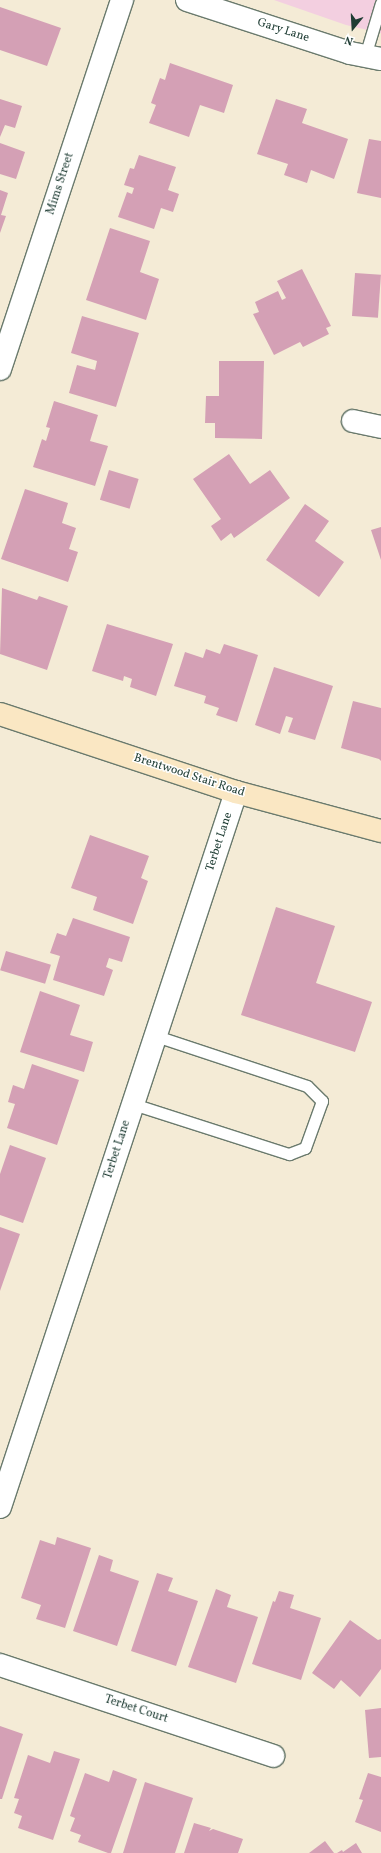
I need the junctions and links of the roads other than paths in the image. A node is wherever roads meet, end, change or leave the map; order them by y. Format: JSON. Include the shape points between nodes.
{"nodes":[{"id":1,"x":122,"y":0,"type":"edge"},
{"id":2,"x":187,"y":0,"type":"edge"},
{"id":3,"x":381,"y":3,"type":"edge"},
{"id":4,"x":373,"y":58,"type":"edge"},
{"id":5,"x":0,"y":369,"type":"edge"},
{"id":6,"x":353,"y":421,"type":"dead end"},
{"id":7,"x":381,"y":427,"type":"edge"},
{"id":8,"x":0,"y":714,"type":"edge"},
{"id":9,"x":236,"y":792,"type":"junction"},
{"id":10,"x":381,"y":831,"type":"edge"},
{"id":11,"x":156,"y":1036,"type":"junction"},
{"id":12,"x":133,"y":1104,"type":"junction"},
{"id":13,"x":0,"y":1507,"type":"edge"},
{"id":14,"x":0,"y":1665,"type":"edge"},
{"id":15,"x":273,"y":1756,"type":"dead end"}],
"edges":[{"from":1,"to":5,"type":"street","name":"Mims Street"},
{"from":2,"to":4,"type":"street","name":"Gary Lane"},
{"from":3,"to":4,"type":"lane"},
{"from":6,"to":7,"type":"street"},
{"from":8,"to":9,"type":"main road","name":"Brentwood Stair Road"},
{"from":9,"to":10,"type":"main road","name":"Brentwood Stair Road"},
{"from":9,"to":11,"type":"street","name":"Terbet Lane"},
{"from":11,"to":12,"type":"street","name":"Terbet Lane"},
{"from":11,"to":12,"type":"lane","via":[[306,1086],[322,1101],[305,1148],[288,1154]]},
{"from":12,"to":13,"type":"street","name":"Terbet Lane"},
{"from":14,"to":15,"type":"street","name":"Terbet Court"}]}
